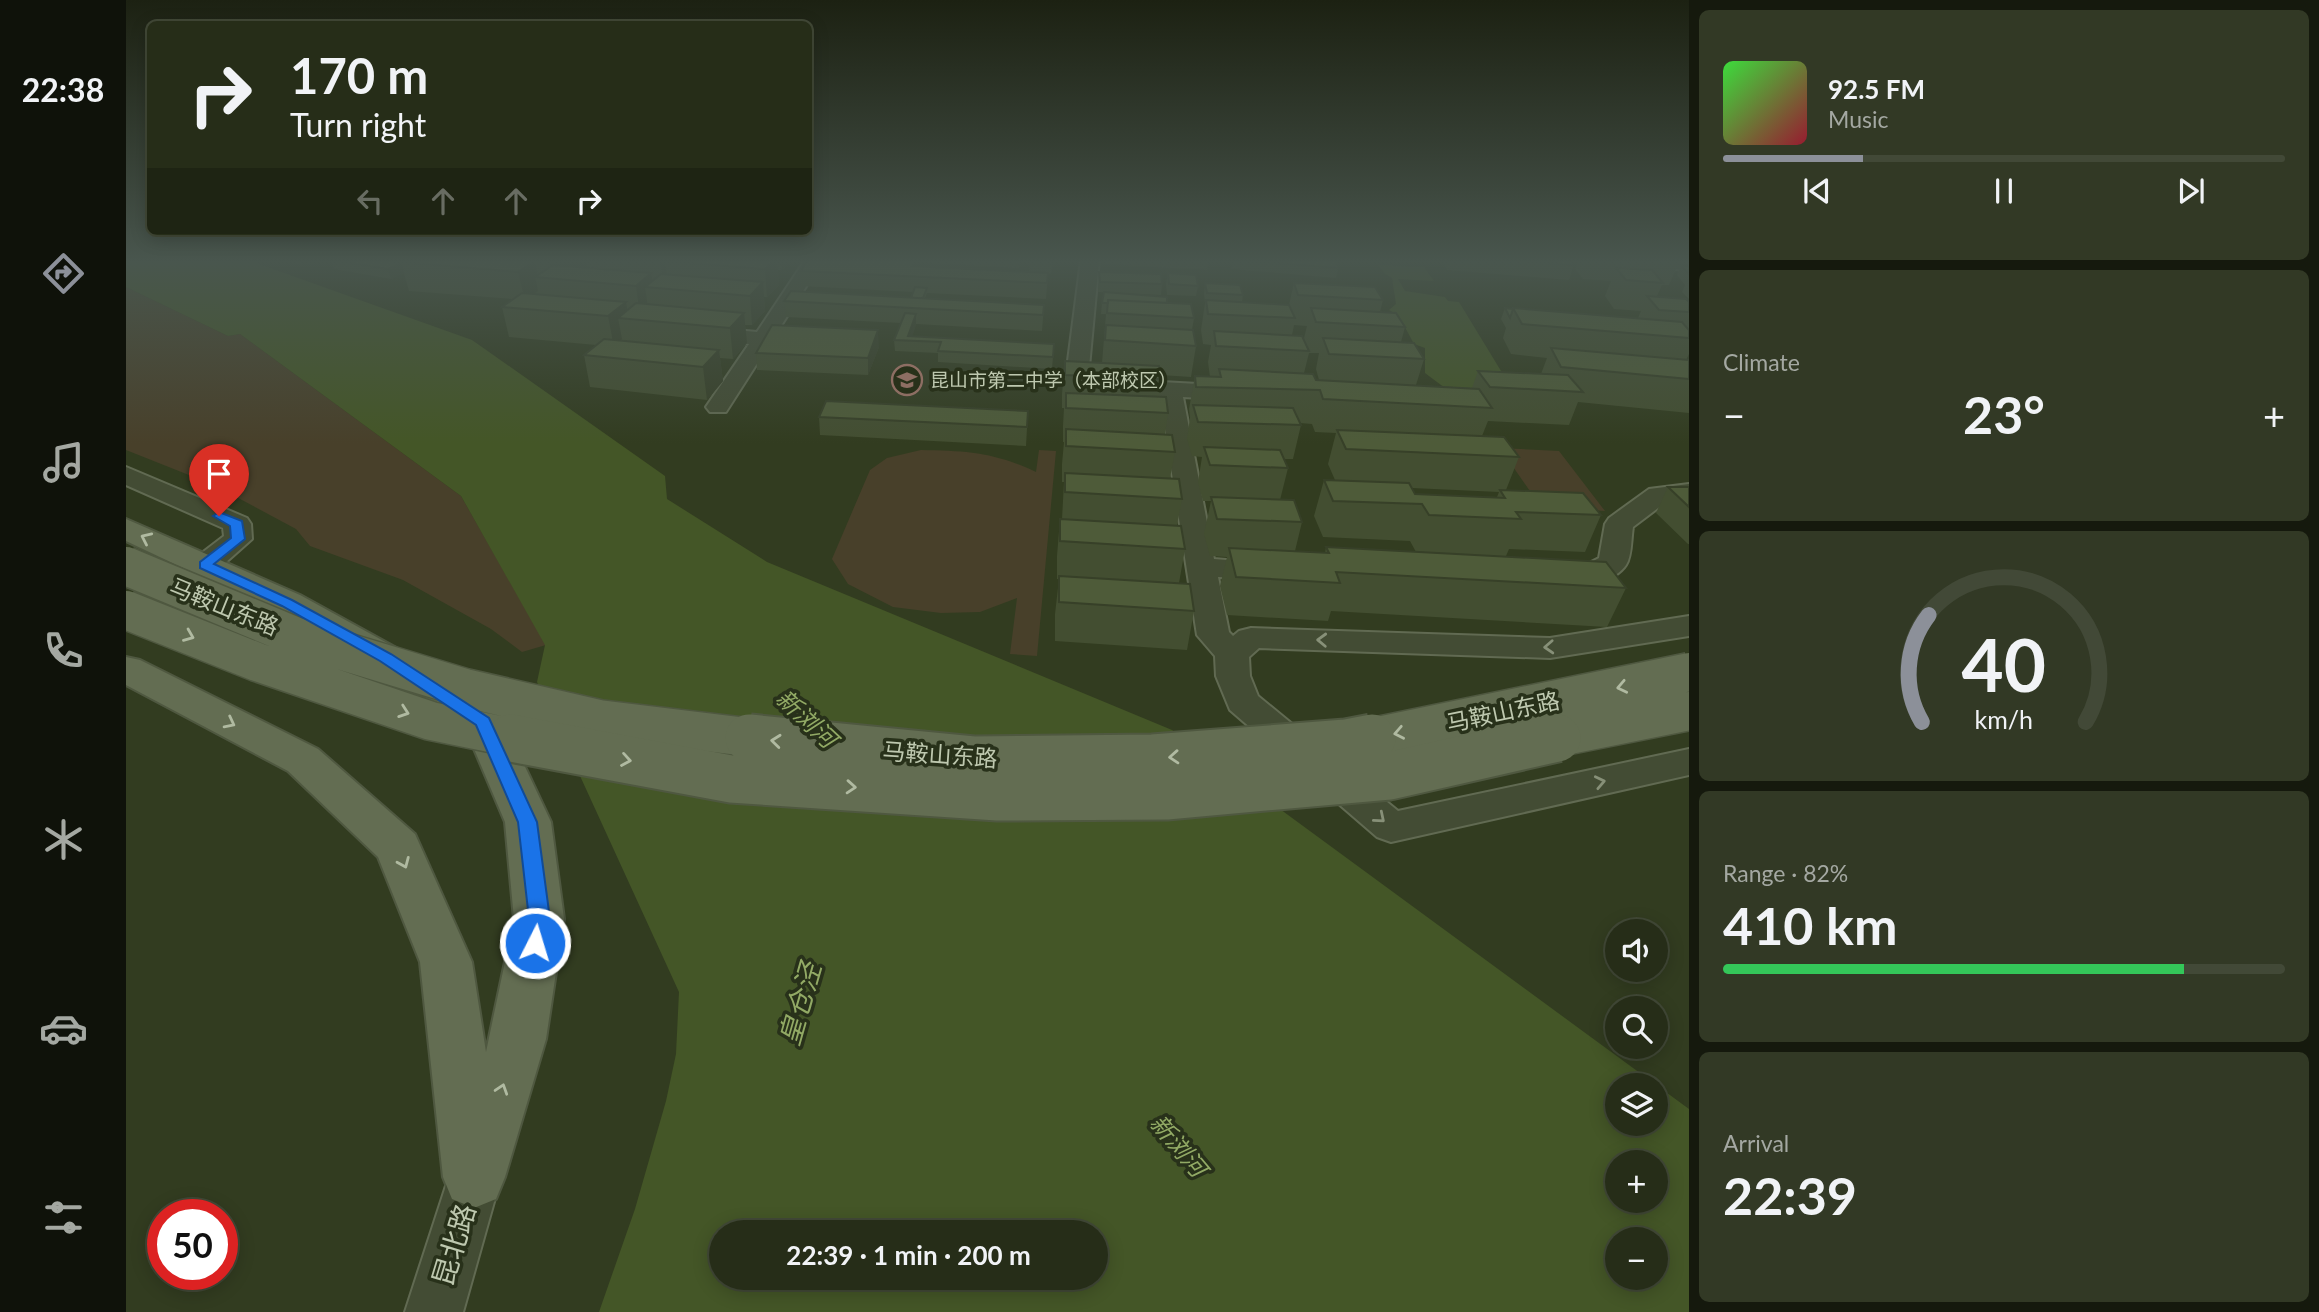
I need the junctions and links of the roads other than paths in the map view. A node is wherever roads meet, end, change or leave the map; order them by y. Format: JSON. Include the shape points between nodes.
{"nodes":[{"id":1,"x":774,"y":321,"type":"edge"},
{"id":2,"x":1083,"y":321,"type":"edge"},
{"id":3,"x":681,"y":331,"type":"edge"},
{"id":4,"x":762,"y":339,"type":"junction"},
{"id":5,"x":1170,"y":389,"type":"junction"},
{"id":6,"x":1252,"y":394,"type":"edge"},
{"id":7,"x":718,"y":407,"type":"dead end"},
{"id":8,"x":126,"y":475,"type":"edge"},
{"id":9,"x":1689,"y":492,"type":"edge"},
{"id":10,"x":126,"y":529,"type":"edge"},
{"id":11,"x":205,"y":565,"type":"junction"},
{"id":12,"x":126,"y":566,"type":"edge"},
{"id":13,"x":1200,"y":567,"type":"junction"},
{"id":14,"x":1297,"y":572,"type":"edge"},
{"id":15,"x":1540,"y":582,"type":"edge"},
{"id":16,"x":126,"y":613,"type":"edge"},
{"id":17,"x":1689,"y":626,"type":"edge"},
{"id":18,"x":1231,"y":654,"type":"junction"},
{"id":19,"x":126,"y":669,"type":"edge"},
{"id":20,"x":1689,"y":672,"type":"edge"},
{"id":21,"x":1689,"y":711,"type":"edge"},
{"id":22,"x":1689,"y":762,"type":"edge"},
{"id":23,"x":474,"y":1177,"type":"junction"},
{"id":24,"x":434,"y":1312,"type":"edge"}],
"edges":[{"from":1,"to":4,"type":"street"},
{"from":2,"to":5,"type":"street","via":[[1076,384]]},
{"from":3,"to":4,"type":"street"},
{"from":4,"to":7,"type":"street"},
{"from":5,"to":6,"type":"street"},
{"from":5,"to":13,"type":"street"},
{"from":8,"to":11,"type":"street","via":[[237,524],[238,539]]},
{"from":9,"to":15,"type":"street","via":[[1659,495],[1619,524],[1613,562],[1576,582]]},
{"from":11,"to":10,"type":"main road","one_way":true},
{"from":11,"to":16,"type":"street"},
{"from":23,"to":11,"type":"main road","one_way":true,"via":[[518,1039],[539,919],[528,822],[483,722],[386,658],[287,603]]},
{"from":20,"to":12,"type":"main road","name":"马鞍山东路","one_way":true,"bridge":true,"via":[[1346,744],[1153,758],[974,761],[599,719],[492,695],[297,637]]},
{"from":13,"to":14,"type":"street"},
{"from":13,"to":18,"type":"street","via":[[1213,635]]},
{"from":16,"to":21,"type":"main road","name":"马鞍山东路","one_way":true,"bridge":true,"via":[[431,721],[731,779],[998,797],[1166,796],[1389,776]]},
{"from":17,"to":18,"type":"street","one_way":true,"via":[[1550,648],[1251,638]]},
{"from":18,"to":22,"type":"street","one_way":true,"via":[[1242,702],[1391,827]]},
{"from":19,"to":23,"type":"main road","one_way":true,"via":[[303,760],[398,848],[446,962]]},
{"from":23,"to":24,"type":"street","name":"昆北路"}]}
